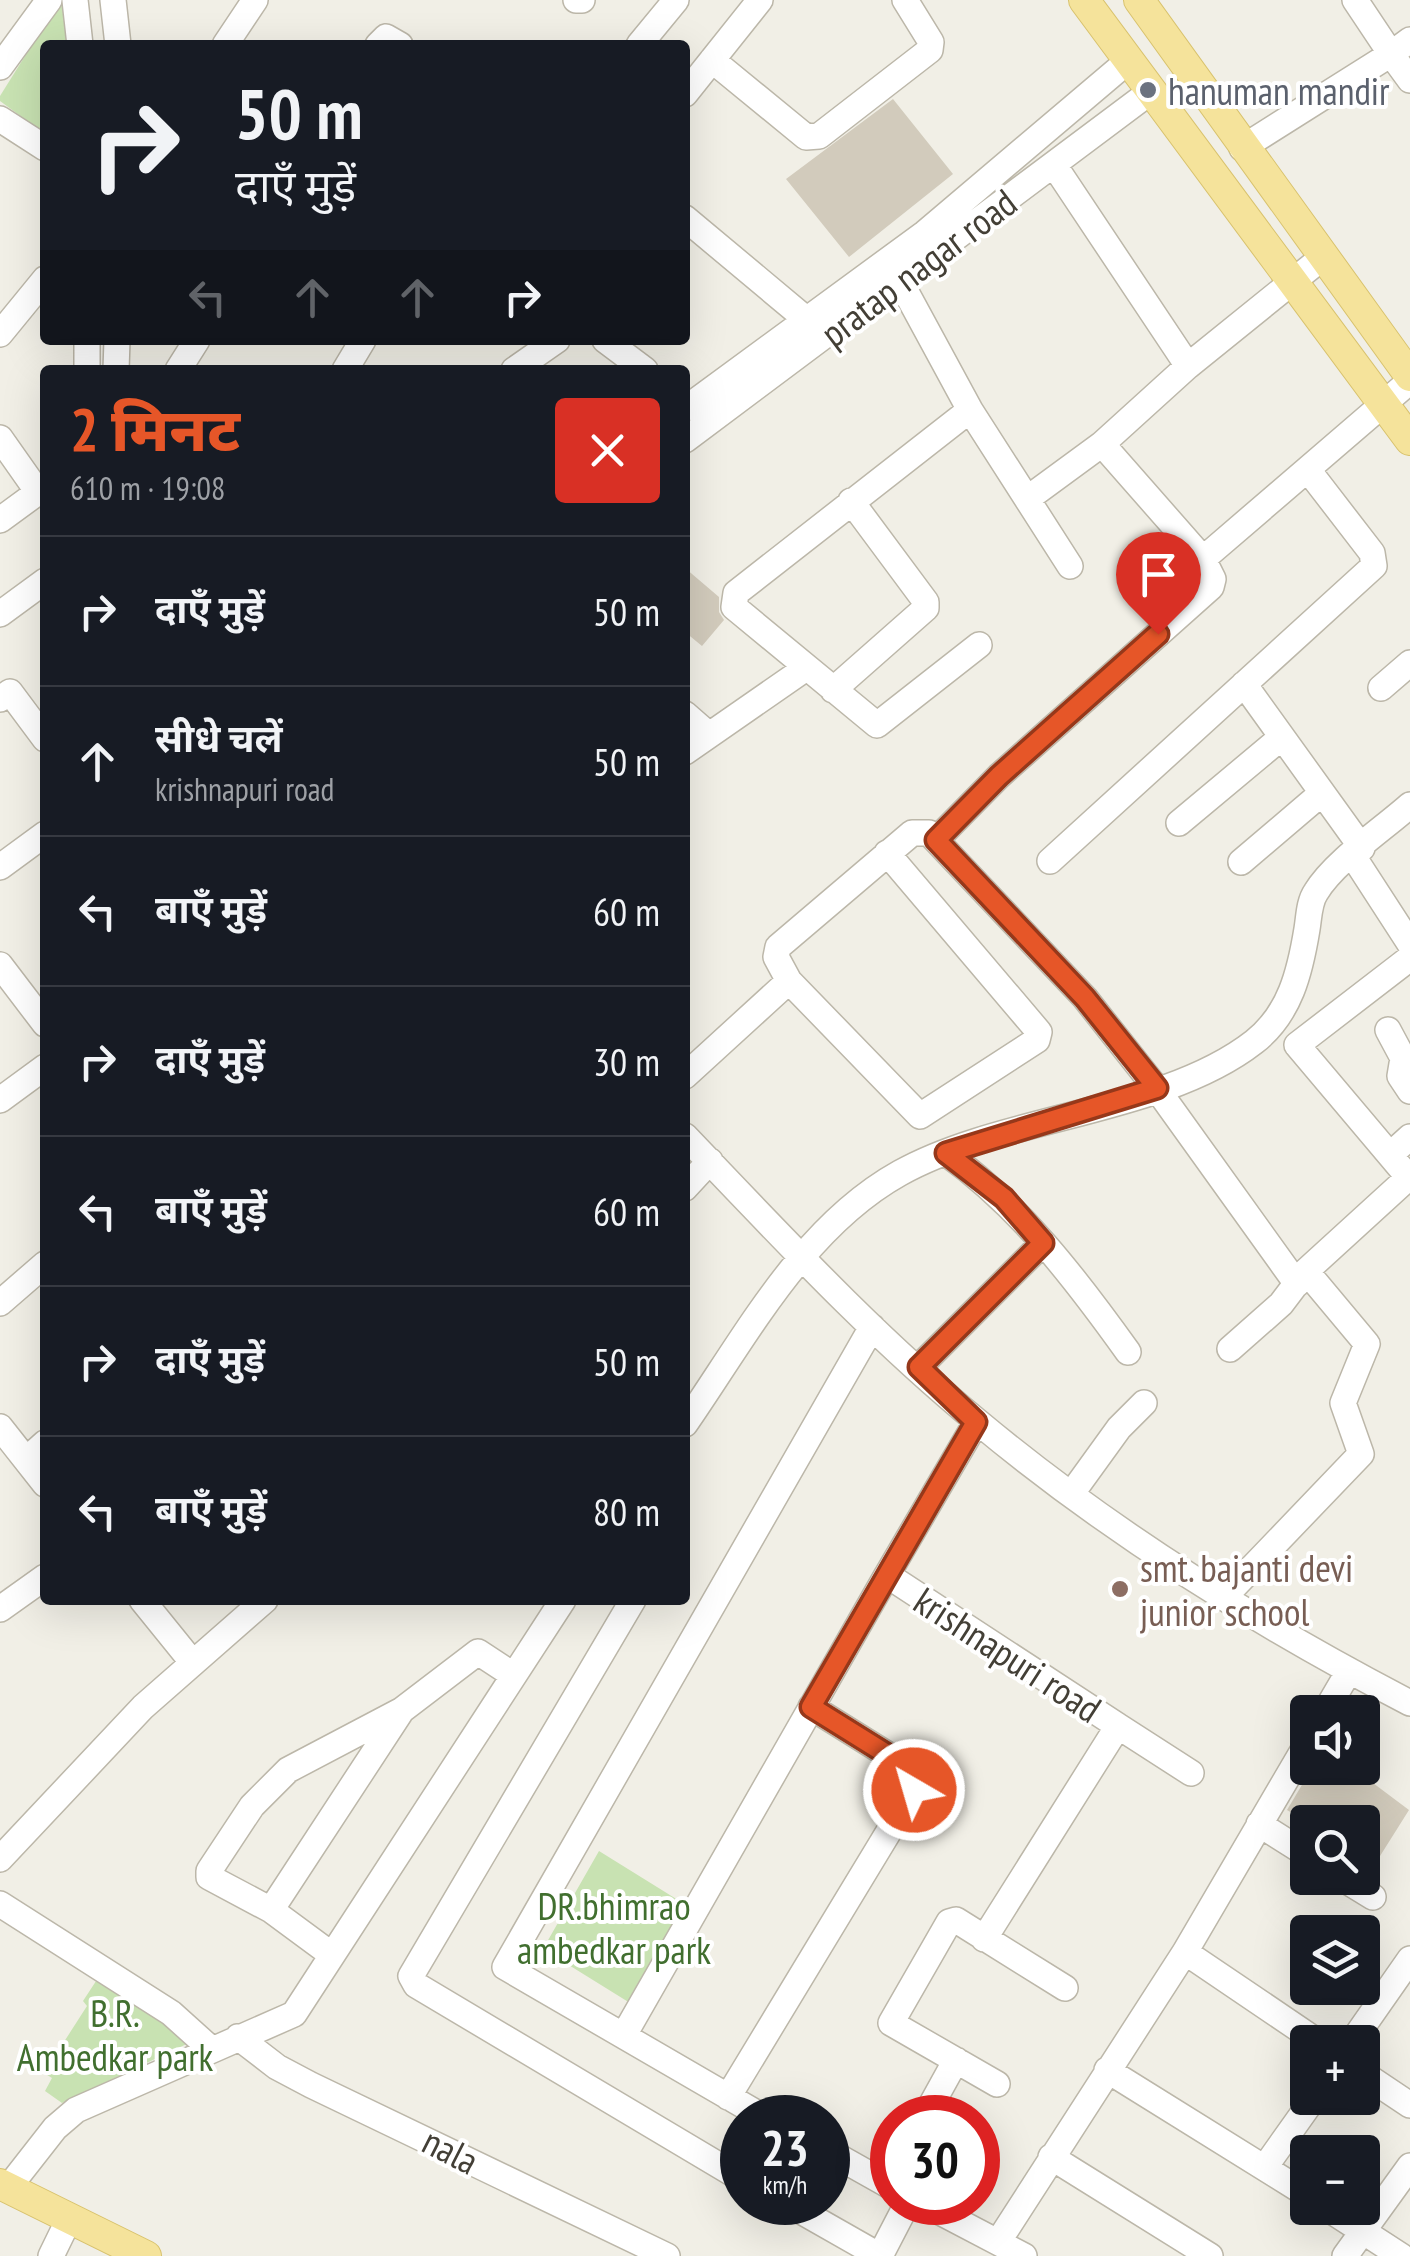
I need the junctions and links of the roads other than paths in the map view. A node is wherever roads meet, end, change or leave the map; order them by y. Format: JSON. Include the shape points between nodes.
{"nodes":[{"id":1,"x":49,"y":0,"type":"edge"},
{"id":2,"x":75,"y":0,"type":"edge"},
{"id":3,"x":113,"y":0,"type":"edge"},
{"id":4,"x":255,"y":0,"type":"edge"},
{"id":5,"x":676,"y":0,"type":"edge"},
{"id":6,"x":760,"y":0,"type":"edge"},
{"id":7,"x":905,"y":0,"type":"edge"},
{"id":8,"x":1084,"y":0,"type":"edge"},
{"id":9,"x":1139,"y":0,"type":"edge"},
{"id":10,"x":1355,"y":0,"type":"edge"},
{"id":11,"x":79,"y":40,"type":"edge"},
{"id":12,"x":117,"y":40,"type":"edge"},
{"id":13,"x":228,"y":40,"type":"edge"},
{"id":14,"x":643,"y":40,"type":"edge"},
{"id":15,"x":1400,"y":47,"type":"edge"},
{"id":16,"x":712,"y":60,"type":"junction"},
{"id":17,"x":1128,"y":62,"type":"junction"},
{"id":18,"x":0,"y":67,"type":"edge"},
{"id":19,"x":1410,"y":80,"type":"edge"},
{"id":20,"x":690,"y":88,"type":"edge"},
{"id":21,"x":1150,"y":92,"type":"junction"},
{"id":22,"x":0,"y":118,"type":"edge"},
{"id":23,"x":40,"y":145,"type":"edge"},
{"id":24,"x":1242,"y":148,"type":"junction"},
{"id":25,"x":1054,"y":165,"type":"junction"},
{"id":26,"x":690,"y":222,"type":"edge"},
{"id":27,"x":1322,"y":258,"type":"junction"},
{"id":28,"x":900,"y":281,"type":"junction"},
{"id":29,"x":1291,"y":282,"type":"junction"},
{"id":30,"x":40,"y":285,"type":"edge"},
{"id":31,"x":807,"y":320,"type":"junction"},
{"id":32,"x":0,"y":334,"type":"edge"},
{"id":33,"x":550,"y":345,"type":"edge"},
{"id":34,"x":611,"y":345,"type":"edge"},
{"id":35,"x":521,"y":365,"type":"edge"},
{"id":36,"x":634,"y":365,"type":"edge"},
{"id":37,"x":1188,"y":366,"type":"junction"},
{"id":38,"x":1410,"y":379,"type":"edge"},
{"id":39,"x":690,"y":403,"type":"edge"},
{"id":40,"x":1383,"y":408,"type":"junction"},
{"id":41,"x":970,"y":410,"type":"junction"},
{"id":42,"x":690,"y":436,"type":"edge"},
{"id":43,"x":0,"y":438,"type":"edge"},
{"id":44,"x":1410,"y":440,"type":"edge"},
{"id":45,"x":1102,"y":444,"type":"junction"},
{"id":46,"x":1308,"y":470,"type":"junction"},
{"id":47,"x":40,"y":488,"type":"edge"},
{"id":48,"x":40,"y":490,"type":"edge"},
{"id":49,"x":1028,"y":499,"type":"junction"},
{"id":50,"x":851,"y":501,"type":"junction"},
{"id":51,"x":0,"y":520,"type":"edge"},
{"id":52,"x":1203,"y":559,"type":"junction"},
{"id":53,"x":1070,"y":566,"type":"dead end"},
{"id":54,"x":40,"y":585,"type":"edge"},
{"id":55,"x":0,"y":614,"type":"edge"},
{"id":56,"x":979,"y":645,"type":"dead end"},
{"id":57,"x":1410,"y":663,"type":"edge"},
{"id":58,"x":806,"y":668,"type":"junction"},
{"id":59,"x":1244,"y":684,"type":"junction"},
{"id":60,"x":1381,"y":688,"type":"dead end"},
{"id":61,"x":3,"y":690,"type":"edge"},
{"id":62,"x":832,"y":690,"type":"junction"},
{"id":63,"x":690,"y":718,"type":"edge"},
{"id":64,"x":40,"y":734,"type":"edge"},
{"id":65,"x":709,"y":735,"type":"junction"},
{"id":66,"x":1282,"y":737,"type":"junction"},
{"id":67,"x":690,"y":748,"type":"edge"},
{"id":68,"x":1322,"y":793,"type":"junction"},
{"id":69,"x":1410,"y":805,"type":"edge"},
{"id":70,"x":1179,"y":823,"type":"dead end"},
{"id":71,"x":40,"y":838,"type":"edge"},
{"id":72,"x":936,"y":840,"type":"junction"},
{"id":73,"x":887,"y":852,"type":"junction"},
{"id":74,"x":1357,"y":852,"type":"junction"},
{"id":75,"x":1050,"y":862,"type":"dead end"},
{"id":76,"x":1241,"y":862,"type":"dead end"},
{"id":77,"x":0,"y":868,"type":"edge"},
{"id":78,"x":1410,"y":944,"type":"edge"},
{"id":79,"x":1410,"y":958,"type":"edge"},
{"id":80,"x":0,"y":965,"type":"edge"},
{"id":81,"x":789,"y":981,"type":"junction"},
{"id":82,"x":40,"y":1017,"type":"edge"},
{"id":83,"x":1388,"y":1030,"type":"dead end"},
{"id":84,"x":40,"y":1070,"type":"edge"},
{"id":85,"x":690,"y":1071,"type":"edge"},
{"id":86,"x":1157,"y":1088,"type":"junction"},
{"id":87,"x":1410,"y":1091,"type":"edge"},
{"id":88,"x":0,"y":1100,"type":"edge"},
{"id":89,"x":1410,"y":1137,"type":"edge"},
{"id":90,"x":690,"y":1141,"type":"edge"},
{"id":91,"x":946,"y":1153,"type":"junction"},
{"id":92,"x":1390,"y":1155,"type":"junction"},
{"id":93,"x":710,"y":1162,"type":"junction"},
{"id":94,"x":1409,"y":1178,"type":"edge"},
{"id":95,"x":690,"y":1183,"type":"edge"},
{"id":96,"x":1043,"y":1243,"type":"junction"},
{"id":97,"x":802,"y":1257,"type":"junction"},
{"id":98,"x":40,"y":1268,"type":"edge"},
{"id":99,"x":1301,"y":1278,"type":"junction"},
{"id":100,"x":0,"y":1303,"type":"edge"},
{"id":101,"x":872,"y":1327,"type":"junction"},
{"id":102,"x":1230,"y":1349,"type":"dead end"},
{"id":103,"x":1128,"y":1352,"type":"dead end"},
{"id":104,"x":919,"y":1367,"type":"junction"},
{"id":105,"x":1144,"y":1403,"type":"dead end"},
{"id":106,"x":690,"y":1415,"type":"edge"},
{"id":107,"x":976,"y":1422,"type":"junction"},
{"id":108,"x":0,"y":1427,"type":"edge"},
{"id":109,"x":36,"y":1452,"type":"edge"},
{"id":110,"x":1072,"y":1494,"type":"junction"},
{"id":111,"x":887,"y":1575,"type":"junction"},
{"id":112,"x":40,"y":1581,"type":"edge"},
{"id":113,"x":1224,"y":1598,"type":"junction"},
{"id":114,"x":146,"y":1605,"type":"edge"},
{"id":115,"x":258,"y":1605,"type":"edge"},
{"id":116,"x":560,"y":1605,"type":"edge"},
{"id":117,"x":630,"y":1605,"type":"edge"},
{"id":118,"x":0,"y":1609,"type":"edge"},
{"id":119,"x":193,"y":1663,"type":"junction"},
{"id":120,"x":1349,"y":1672,"type":"junction"},
{"id":121,"x":513,"y":1675,"type":"junction"},
{"id":122,"x":1335,"y":1695,"type":"edge"},
{"id":123,"x":1410,"y":1704,"type":"edge"},
{"id":124,"x":811,"y":1707,"type":"junction"},
{"id":125,"x":402,"y":1710,"type":"junction"},
{"id":126,"x":1118,"y":1726,"type":"junction"},
{"id":127,"x":1191,"y":1772,"type":"dead end"},
{"id":128,"x":1290,"y":1773,"type":"edge"},
{"id":129,"x":1260,"y":1824,"type":"junction"},
{"id":130,"x":1290,"y":1843,"type":"edge"},
{"id":131,"x":0,"y":1859,"type":"edge"},
{"id":132,"x":1370,"y":1895,"type":"edge"},
{"id":133,"x":1373,"y":1897,"type":"dead end"},
{"id":134,"x":0,"y":1904,"type":"edge"},
{"id":135,"x":271,"y":1910,"type":"junction"},
{"id":136,"x":984,"y":1939,"type":"junction"},
{"id":137,"x":1185,"y":1952,"type":"junction"},
{"id":138,"x":332,"y":1956,"type":"junction"},
{"id":139,"x":1410,"y":1959,"type":"edge"},
{"id":140,"x":1065,"y":1988,"type":"dead end"},
{"id":141,"x":1293,"y":2025,"type":"edge"},
{"id":142,"x":1364,"y":2025,"type":"edge"},
{"id":143,"x":624,"y":2035,"type":"junction"},
{"id":144,"x":227,"y":2042,"type":"junction"},
{"id":145,"x":956,"y":2060,"type":"junction"},
{"id":146,"x":1107,"y":2070,"type":"junction"},
{"id":147,"x":997,"y":2084,"type":"dead end"},
{"id":148,"x":1380,"y":2085,"type":"edge"},
{"id":149,"x":725,"y":2095,"type":"edge"},
{"id":150,"x":729,"y":2095,"type":"edge"},
{"id":151,"x":937,"y":2095,"type":"edge"},
{"id":152,"x":1410,"y":2105,"type":"edge"},
{"id":153,"x":1302,"y":2115,"type":"edge"},
{"id":154,"x":1051,"y":2157,"type":"junction"},
{"id":155,"x":720,"y":2166,"type":"edge"},
{"id":156,"x":1410,"y":2166,"type":"edge"},
{"id":157,"x":1266,"y":2168,"type":"junction"},
{"id":158,"x":1290,"y":2183,"type":"edge"},
{"id":159,"x":4,"y":2186,"type":"edge"},
{"id":160,"x":68,"y":2218,"type":"junction"},
{"id":161,"x":825,"y":2225,"type":"edge"},
{"id":162,"x":896,"y":2225,"type":"edge"},
{"id":163,"x":966,"y":2225,"type":"edge"},
{"id":164,"x":1354,"y":2225,"type":"edge"},
{"id":165,"x":1363,"y":2231,"type":"junction"},
{"id":166,"x":998,"y":2242,"type":"junction"},
{"id":167,"x":51,"y":2256,"type":"edge"},
{"id":168,"x":146,"y":2256,"type":"edge"},
{"id":169,"x":667,"y":2256,"type":"edge"},
{"id":170,"x":880,"y":2256,"type":"edge"},
{"id":171,"x":1024,"y":2256,"type":"edge"},
{"id":172,"x":1210,"y":2256,"type":"edge"},
{"id":173,"x":1345,"y":2256,"type":"edge"},
{"id":174,"x":1401,"y":2256,"type":"edge"}],
"edges":[{"from":1,"to":18,"type":"street"},
{"from":2,"to":11,"type":"street"},
{"from":3,"to":12,"type":"street"},
{"from":4,"to":13,"type":"street"},
{"from":5,"to":14,"type":"street"},
{"from":6,"to":16,"type":"street"},
{"from":7,"to":16,"type":"street","via":[[930,50],[819,136],[806,136]]},
{"from":8,"to":17,"type":"main road"},
{"from":9,"to":24,"type":"main road"},
{"from":10,"to":15,"type":"street"},
{"from":15,"to":19,"type":"street"},
{"from":15,"to":24,"type":"street"},
{"from":16,"to":20,"type":"street"},
{"from":17,"to":21,"type":"main road"},
{"from":17,"to":31,"type":"street","via":[[925,233]]},
{"from":21,"to":25,"type":"street","name":"pratap nagar road"},
{"from":21,"to":29,"type":"main road"},
{"from":22,"to":23,"type":"street"},
{"from":24,"to":27,"type":"main road"},
{"from":25,"to":28,"type":"street","name":"pratap nagar road"},
{"from":25,"to":37,"type":"street"},
{"from":26,"to":31,"type":"street"},
{"from":27,"to":29,"type":"street"},
{"from":27,"to":38,"type":"main road"},
{"from":28,"to":41,"type":"street"},
{"from":28,"to":42,"type":"street","name":"pratap nagar road"},
{"from":29,"to":37,"type":"street"},
{"from":29,"to":40,"type":"main road"},
{"from":30,"to":32,"type":"street"},
{"from":31,"to":39,"type":"street"},
{"from":33,"to":35,"type":"street"},
{"from":34,"to":36,"type":"street"},
{"from":37,"to":45,"type":"street"},
{"from":38,"to":40,"type":"street"},
{"from":40,"to":44,"type":"main road"},
{"from":40,"to":46,"type":"street"},
{"from":41,"to":49,"type":"street"},
{"from":41,"to":50,"type":"street"},
{"from":43,"to":47,"type":"street"},
{"from":45,"to":49,"type":"street"},
{"from":45,"to":52,"type":"street"},
{"from":46,"to":52,"type":"street"},
{"from":46,"to":59,"type":"street","via":[[1372,552],[1374,566]]},
{"from":48,"to":51,"type":"street"},
{"from":49,"to":53,"type":"street"},
{"from":50,"to":58,"type":"street","via":[[734,597],[738,611]]},
{"from":50,"to":62,"type":"street","via":[[926,608]]},
{"from":52,"to":72,"type":"street","via":[[1211,587]]},
{"from":54,"to":55,"type":"street"},
{"from":56,"to":62,"type":"street","via":[[880,725]]},
{"from":57,"to":60,"type":"street"},
{"from":58,"to":62,"type":"street"},
{"from":58,"to":65,"type":"street"},
{"from":59,"to":66,"type":"street"},
{"from":59,"to":75,"type":"street"},
{"from":61,"to":64,"type":"street"},
{"from":63,"to":65,"type":"street"},
{"from":65,"to":67,"type":"street"},
{"from":66,"to":68,"type":"street"},
{"from":66,"to":70,"type":"street"},
{"from":68,"to":74,"type":"street"},
{"from":68,"to":76,"type":"street"},
{"from":69,"to":74,"type":"street"},
{"from":71,"to":77,"type":"street"},
{"from":72,"to":73,"type":"street","via":[[917,830]]},
{"from":72,"to":86,"type":"street","via":[[1085,998]]},
{"from":73,"to":81,"type":"street","via":[[778,947]]},
{"from":73,"to":81,"type":"street","via":[[1039,1032],[1037,1040],[920,1116]]},
{"from":74,"to":78,"type":"street"},
{"from":74,"to":86,"type":"street","via":[[1314,896],[1300,971],[1274,1024],[1237,1054]]},
{"from":79,"to":92,"type":"street","via":[[1298,1044]]},
{"from":80,"to":82,"type":"street"},
{"from":81,"to":85,"type":"street"},
{"from":83,"to":87,"type":"street"},
{"from":84,"to":88,"type":"street"},
{"from":86,"to":91,"type":"street"},
{"from":86,"to":99,"type":"street"},
{"from":89,"to":92,"type":"street"},
{"from":90,"to":93,"type":"street"},
{"from":91,"to":96,"type":"street","via":[[1004,1198]]},
{"from":91,"to":97,"type":"street","via":[[863,1196]]},
{"from":92,"to":94,"type":"street"},
{"from":93,"to":95,"type":"street"},
{"from":93,"to":97,"type":"street"},
{"from":94,"to":99,"type":"street"},
{"from":96,"to":103,"type":"street"},
{"from":96,"to":104,"type":"street"},
{"from":97,"to":101,"type":"street"},
{"from":97,"to":106,"type":"street"},
{"from":98,"to":100,"type":"street"},
{"from":99,"to":102,"type":"street"},
{"from":99,"to":113,"type":"street","via":[[1366,1344],[1342,1403],[1361,1454]]},
{"from":101,"to":104,"type":"street"},
{"from":101,"to":143,"type":"street","via":[[505,1967]]},
{"from":104,"to":107,"type":"street"},
{"from":105,"to":110,"type":"street"},
{"from":107,"to":110,"type":"street"},
{"from":107,"to":111,"type":"street","name":"krishnapuri road"},
{"from":108,"to":109,"type":"street"},
{"from":110,"to":113,"type":"street"},
{"from":111,"to":124,"type":"street"},
{"from":111,"to":126,"type":"street","name":"krishnapuri road"},
{"from":112,"to":118,"type":"street"},
{"from":113,"to":120,"type":"street"},
{"from":114,"to":119,"type":"street"},
{"from":115,"to":119,"type":"street"},
{"from":116,"to":121,"type":"street"},
{"from":117,"to":155,"type":"street","via":[[411,1976],[416,1985]]},
{"from":119,"to":131,"type":"street"},
{"from":120,"to":122,"type":"street"},
{"from":120,"to":123,"type":"street"},
{"from":121,"to":125,"type":"street","via":[[478,1652]]},
{"from":121,"to":138,"type":"street"},
{"from":124,"to":143,"type":"street"},
{"from":124,"to":150,"type":"street","via":[[904,1765],[914,1790]]},
{"from":125,"to":135,"type":"street"},
{"from":125,"to":135,"type":"street","via":[[288,1770],[252,1806],[209,1871]]},
{"from":126,"to":127,"type":"street"},
{"from":126,"to":136,"type":"street","name":"krishnapuri road"},
{"from":128,"to":129,"type":"street"},
{"from":129,"to":130,"type":"street"},
{"from":129,"to":137,"type":"street"},
{"from":132,"to":133,"type":"street"},
{"from":134,"to":144,"type":"street","name":"nala"},
{"from":135,"to":138,"type":"street"},
{"from":136,"to":140,"type":"street"},
{"from":136,"to":145,"type":"street","via":[[949,1922],[891,2021]]},
{"from":137,"to":141,"type":"street"},
{"from":137,"to":146,"type":"street"},
{"from":138,"to":144,"type":"street","via":[[294,2014]]},
{"from":139,"to":142,"type":"street"},
{"from":143,"to":149,"type":"street"},
{"from":144,"to":159,"type":"street","via":[[76,2110]]},
{"from":144,"to":169,"type":"street","name":"nala"},
{"from":145,"to":147,"type":"street"},
{"from":145,"to":151,"type":"street"},
{"from":146,"to":154,"type":"street"},
{"from":146,"to":157,"type":"street"},
{"from":148,"to":152,"type":"street"},
{"from":153,"to":157,"type":"street"},
{"from":154,"to":166,"type":"street"},
{"from":154,"to":172,"type":"street"},
{"from":156,"to":165,"type":"street"},
{"from":157,"to":158,"type":"street"},
{"from":159,"to":160,"type":"main road"},
{"from":160,"to":167,"type":"street"},
{"from":160,"to":168,"type":"main road"},
{"from":161,"to":170,"type":"street"},
{"from":162,"to":170,"type":"street"},
{"from":163,"to":166,"type":"street"},
{"from":164,"to":165,"type":"street"},
{"from":165,"to":173,"type":"street"},
{"from":165,"to":174,"type":"street"},
{"from":166,"to":171,"type":"street"}]}
